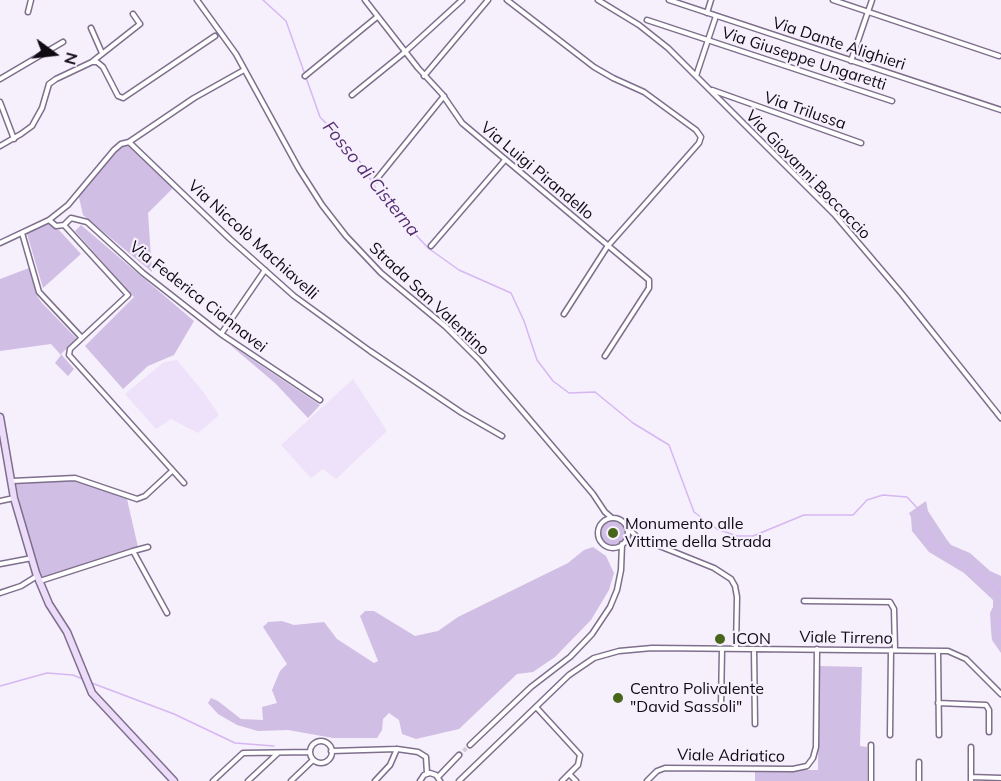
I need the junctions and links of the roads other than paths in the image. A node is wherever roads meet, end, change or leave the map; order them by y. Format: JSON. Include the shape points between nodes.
{"nodes":[{"id":1,"x":31,"y":0,"type":"edge"},
{"id":2,"x":197,"y":0,"type":"edge"},
{"id":3,"x":365,"y":0,"type":"edge"},
{"id":4,"x":462,"y":0,"type":"edge"},
{"id":5,"x":488,"y":0,"type":"edge"},
{"id":6,"x":507,"y":0,"type":"edge"},
{"id":7,"x":598,"y":0,"type":"edge"},
{"id":8,"x":669,"y":0,"type":"edge"},
{"id":9,"x":711,"y":0,"type":"edge"},
{"id":10,"x":833,"y":0,"type":"edge"},
{"id":11,"x":872,"y":0,"type":"edge"},
{"id":12,"x":868,"y":11,"type":"junction"},
{"id":13,"x":28,"y":12,"type":"dead end"},
{"id":14,"x":707,"y":13,"type":"junction"},
{"id":15,"x":133,"y":14,"type":"dead end"},
{"id":16,"x":716,"y":16,"type":"junction"},
{"id":17,"x":377,"y":17,"type":"junction"},
{"id":18,"x":647,"y":20,"type":"dead end"},
{"id":19,"x":90,"y":28,"type":"dead end"},
{"id":20,"x":215,"y":36,"type":"dead end"},
{"id":21,"x":708,"y":40,"type":"junction"},
{"id":22,"x":63,"y":42,"type":"dead end"},
{"id":23,"x":405,"y":52,"type":"junction"},
{"id":24,"x":102,"y":53,"type":"junction"},
{"id":25,"x":999,"y":56,"type":"dead end"},
{"id":26,"x":851,"y":61,"type":"junction"},
{"id":27,"x":92,"y":62,"type":"junction"},
{"id":28,"x":244,"y":70,"type":"junction"},
{"id":29,"x":424,"y":75,"type":"junction"},
{"id":30,"x":305,"y":76,"type":"dead end"},
{"id":31,"x":696,"y":76,"type":"junction"},
{"id":32,"x":0,"y":79,"type":"edge"},
{"id":33,"x":709,"y":89,"type":"junction"},
{"id":34,"x":352,"y":95,"type":"dead end"},
{"id":35,"x":444,"y":96,"type":"junction"},
{"id":36,"x":892,"y":101,"type":"dead end"},
{"id":37,"x":0,"y":102,"type":"edge"},
{"id":38,"x":1001,"y":110,"type":"edge"},
{"id":39,"x":14,"y":139,"type":"junction"},
{"id":40,"x":129,"y":142,"type":"junction"},
{"id":41,"x":861,"y":143,"type":"dead end"},
{"id":42,"x":0,"y":146,"type":"edge"},
{"id":43,"x":505,"y":160,"type":"junction"},
{"id":44,"x":376,"y":180,"type":"dead end"},
{"id":45,"x":49,"y":219,"type":"junction"},
{"id":46,"x":64,"y":225,"type":"junction"},
{"id":47,"x":22,"y":233,"type":"junction"},
{"id":48,"x":0,"y":243,"type":"edge"},
{"id":49,"x":431,"y":246,"type":"dead end"},
{"id":50,"x":607,"y":247,"type":"junction"},
{"id":51,"x":265,"y":270,"type":"junction"},
{"id":52,"x":564,"y":314,"type":"dead end"},
{"id":53,"x":221,"y":334,"type":"junction"},
{"id":54,"x":82,"y":338,"type":"junction"},
{"id":55,"x":605,"y":356,"type":"dead end"},
{"id":56,"x":320,"y":400,"type":"dead end"},
{"id":57,"x":0,"y":417,"type":"edge"},
{"id":58,"x":1001,"y":418,"type":"edge"},
{"id":59,"x":502,"y":436,"type":"dead end"},
{"id":60,"x":172,"y":471,"type":"junction"},
{"id":61,"x":12,"y":481,"type":"junction"},
{"id":62,"x":184,"y":483,"type":"dead end"},
{"id":63,"x":14,"y":498,"type":"junction"},
{"id":64,"x":0,"y":501,"type":"edge"},
{"id":65,"x":605,"y":512,"type":"junction"},
{"id":66,"x":612,"y":518,"type":"junction"},
{"id":67,"x":604,"y":521,"type":"junction"},
{"id":68,"x":627,"y":527,"type":"junction"},
{"id":69,"x":637,"y":537,"type":"junction"},
{"id":70,"x":626,"y":539,"type":"junction"},
{"id":71,"x":622,"y":544,"type":"junction"},
{"id":72,"x":148,"y":547,"type":"dead end"},
{"id":73,"x":614,"y":548,"type":"junction"},
{"id":74,"x":133,"y":550,"type":"junction"},
{"id":75,"x":32,"y":558,"type":"junction"},
{"id":76,"x":622,"y":558,"type":"junction"},
{"id":77,"x":0,"y":564,"type":"edge"},
{"id":78,"x":38,"y":579,"type":"junction"},
{"id":79,"x":0,"y":593,"type":"edge"},
{"id":80,"x":804,"y":601,"type":"dead end"},
{"id":81,"x":167,"y":613,"type":"dead end"},
{"id":82,"x":722,"y":648,"type":"junction"},
{"id":83,"x":736,"y":649,"type":"junction"},
{"id":84,"x":754,"y":649,"type":"junction"},
{"id":85,"x":818,"y":650,"type":"junction"},
{"id":86,"x":893,"y":650,"type":"junction"},
{"id":87,"x":938,"y":651,"type":"junction"},
{"id":88,"x":1001,"y":694,"type":"edge"},
{"id":89,"x":939,"y":703,"type":"junction"},
{"id":90,"x":721,"y":706,"type":"dead end"},
{"id":91,"x":536,"y":707,"type":"junction"},
{"id":92,"x":754,"y":724,"type":"dead end"},
{"id":93,"x":990,"y":732,"type":"dead end"},
{"id":94,"x":890,"y":735,"type":"dead end"},
{"id":95,"x":939,"y":735,"type":"dead end"},
{"id":96,"x":470,"y":745,"type":"tunnel mouth"},
{"id":97,"x":871,"y":745,"type":"dead end"},
{"id":98,"x":972,"y":747,"type":"dead end"},
{"id":99,"x":397,"y":750,"type":"junction"},
{"id":100,"x":331,"y":751,"type":"junction"},
{"id":101,"x":279,"y":752,"type":"junction"},
{"id":102,"x":310,"y":752,"type":"junction"},
{"id":103,"x":459,"y":755,"type":"tunnel mouth"},
{"id":104,"x":314,"y":759,"type":"junction"},
{"id":105,"x":919,"y":762,"type":"dead end"},
{"id":106,"x":427,"y":773,"type":"junction"},
{"id":107,"x":569,"y":774,"type":"junction"},
{"id":108,"x":1001,"y":778,"type":"edge"},
{"id":109,"x":439,"y":779,"type":"edge"},
{"id":110,"x":971,"y":779,"type":"edge"},
{"id":111,"x":174,"y":781,"type":"edge"},
{"id":112,"x":213,"y":781,"type":"edge"},
{"id":113,"x":248,"y":781,"type":"edge"},
{"id":114,"x":291,"y":781,"type":"edge"},
{"id":115,"x":375,"y":781,"type":"edge"},
{"id":116,"x":420,"y":781,"type":"edge"},
{"id":117,"x":459,"y":781,"type":"edge"},
{"id":118,"x":562,"y":781,"type":"edge"},
{"id":119,"x":576,"y":781,"type":"edge"},
{"id":120,"x":647,"y":781,"type":"edge"},
{"id":121,"x":871,"y":781,"type":"edge"},
{"id":122,"x":919,"y":781,"type":"edge"}],
"edges":[{"from":1,"to":13,"type":"street"},
{"from":2,"to":28,"type":"street","name":"Strada San Valentino"},
{"from":3,"to":17,"type":"street","name":"Via Luigi Pirandello"},
{"from":4,"to":23,"type":"street"},
{"from":5,"to":29,"type":"street"},
{"from":6,"to":50,"type":"street","via":[[591,65],[644,92],[700,135],[699,143]]},
{"from":7,"to":31,"type":"street","name":"Via Giovanni Boccaccio","via":[[647,31]]},
{"from":8,"to":14,"type":"street","name":"Via Dante Alighieri"},
{"from":9,"to":14,"type":"street"},
{"from":10,"to":12,"type":"street"},
{"from":11,"to":12,"type":"street"},
{"from":12,"to":25,"type":"street"},
{"from":12,"to":26,"type":"street"},
{"from":14,"to":16,"type":"street","name":"Via Dante Alighieri"},
{"from":15,"to":24,"type":"street","via":[[140,24]]},
{"from":16,"to":21,"type":"street"},
{"from":16,"to":26,"type":"street","name":"Via Dante Alighieri"},
{"from":17,"to":23,"type":"street","name":"Via Luigi Pirandello"},
{"from":17,"to":30,"type":"street"},
{"from":18,"to":21,"type":"street","name":"Via Giuseppe Ungaretti"},
{"from":19,"to":24,"type":"street"},
{"from":20,"to":27,"type":"street","via":[[123,98],[118,96],[103,67]]},
{"from":21,"to":31,"type":"street"},
{"from":21,"to":36,"type":"street","name":"Via Giuseppe Ungaretti"},
{"from":22,"to":32,"type":"street"},
{"from":23,"to":29,"type":"street","name":"Via Luigi Pirandello"},
{"from":23,"to":34,"type":"street"},
{"from":24,"to":27,"type":"street"},
{"from":26,"to":38,"type":"street","name":"Via Dante Alighieri"},
{"from":27,"to":39,"type":"street","via":[[51,82],[36,119]]},
{"from":28,"to":40,"type":"street"},
{"from":28,"to":65,"type":"street","name":"Strada San Valentino","via":[[299,169],[349,240],[479,360]]},
{"from":29,"to":35,"type":"street","name":"Via Luigi Pirandello"},
{"from":31,"to":33,"type":"street","name":"Via Giovanni Boccaccio"},
{"from":33,"to":41,"type":"street","name":"Via Trilussa"},
{"from":33,"to":58,"type":"street","name":"Via Giovanni Boccaccio","via":[[843,225]]},
{"from":35,"to":43,"type":"street","name":"Via Luigi Pirandello","via":[[461,122]]},
{"from":35,"to":44,"type":"street"},
{"from":37,"to":39,"type":"street"},
{"from":39,"to":42,"type":"street"},
{"from":40,"to":45,"type":"street","via":[[114,150],[68,206]]},
{"from":40,"to":51,"type":"street","name":"Via Niccolò Machiavelli"},
{"from":43,"to":49,"type":"street"},
{"from":43,"to":50,"type":"street","name":"Via Luigi Pirandello"},
{"from":45,"to":46,"type":"street","via":[[56,226]]},
{"from":45,"to":47,"type":"street"},
{"from":46,"to":53,"type":"street","name":"Via Federica Ciannavei","via":[[71,218],[87,222],[143,273]]},
{"from":46,"to":54,"type":"street","via":[[128,295]]},
{"from":47,"to":48,"type":"street"},
{"from":47,"to":54,"type":"street","via":[[39,292]]},
{"from":50,"to":52,"type":"street"},
{"from":50,"to":55,"type":"street","name":"Via Luigi Pirandello","via":[[650,284]]},
{"from":51,"to":53,"type":"street"},
{"from":51,"to":59,"type":"street","name":"Via Niccolò Machiavelli","via":[[370,351]]},
{"from":53,"to":56,"type":"street","name":"Via Federica Ciannavei"},
{"from":54,"to":60,"type":"street","via":[[69,350],[70,357]]},
{"from":57,"to":61,"type":"street"},
{"from":60,"to":61,"type":"street","via":[[146,496],[137,498],[73,478]]},
{"from":60,"to":62,"type":"street"},
{"from":61,"to":63,"type":"street"},
{"from":63,"to":64,"type":"street"},
{"from":63,"to":75,"type":"street"},
{"from":65,"to":66,"type":"street","name":"Strada San Valentino"},
{"from":65,"to":67,"type":"street"},
{"from":66,"to":67,"type":"street"},
{"from":66,"to":68,"type":"street"},
{"from":67,"to":73,"type":"street","via":[[598,529],[599,538]]},
{"from":68,"to":69,"type":"street"},
{"from":68,"to":70,"type":"street"},
{"from":69,"to":70,"type":"street"},
{"from":69,"to":83,"type":"street","via":[[714,568],[731,579],[737,597]]},
{"from":70,"to":71,"type":"street"},
{"from":71,"to":73,"type":"street"},
{"from":71,"to":76,"type":"street"},
{"from":72,"to":74,"type":"street"},
{"from":73,"to":76,"type":"street"},
{"from":74,"to":78,"type":"street"},
{"from":74,"to":81,"type":"street"},
{"from":75,"to":77,"type":"street"},
{"from":75,"to":78,"type":"street"},
{"from":76,"to":96,"type":"street","via":[[614,598],[592,634]]},
{"from":78,"to":79,"type":"street"},
{"from":78,"to":111,"type":"street","via":[[67,632],[92,693]]},
{"from":80,"to":86,"type":"street","via":[[890,602],[894,609]]},
{"from":82,"to":83,"type":"street","name":"Viale Tirreno"},
{"from":82,"to":90,"type":"street"},
{"from":82,"to":91,"type":"street","name":"Viale Tirreno","via":[[647,648],[602,655],[575,670]]},
{"from":83,"to":84,"type":"street","name":"Viale Tirreno"},
{"from":84,"to":85,"type":"street","name":"Viale Tirreno"},
{"from":84,"to":92,"type":"street"},
{"from":85,"to":86,"type":"street","name":"Viale Tirreno"},
{"from":85,"to":120,"type":"street","name":"Viale Adriatico","via":[[816,747],[807,766],[666,768]]},
{"from":86,"to":87,"type":"street","name":"Viale Tirreno"},
{"from":86,"to":94,"type":"street"},
{"from":87,"to":88,"type":"street","name":"Viale Tirreno","via":[[964,657]]},
{"from":87,"to":89,"type":"street"},
{"from":89,"to":93,"type":"street","via":[[988,706]]},
{"from":89,"to":95,"type":"street"},
{"from":91,"to":107,"type":"street","via":[[580,753],[579,763]]},
{"from":91,"to":117,"type":"street","name":"Viale Tirreno"},
{"from":97,"to":121,"type":"street"},
{"from":98,"to":110,"type":"street"},
{"from":99,"to":100,"type":"street"},
{"from":99,"to":106,"type":"street","via":[[424,754]]},
{"from":99,"to":115,"type":"street"},
{"from":100,"to":102,"type":"street","via":[[328,744],[320,741]]},
{"from":100,"to":104,"type":"street","via":[[324,762]]},
{"from":101,"to":102,"type":"street"},
{"from":101,"to":112,"type":"street","via":[[243,753]]},
{"from":101,"to":113,"type":"street"},
{"from":102,"to":104,"type":"street"},
{"from":103,"to":109,"type":"street"},
{"from":104,"to":114,"type":"street"},
{"from":105,"to":122,"type":"street"},
{"from":106,"to":109,"type":"street"},
{"from":106,"to":116,"type":"street"},
{"from":107,"to":118,"type":"street"},
{"from":107,"to":119,"type":"street"},
{"from":108,"to":110,"type":"street"}]}
